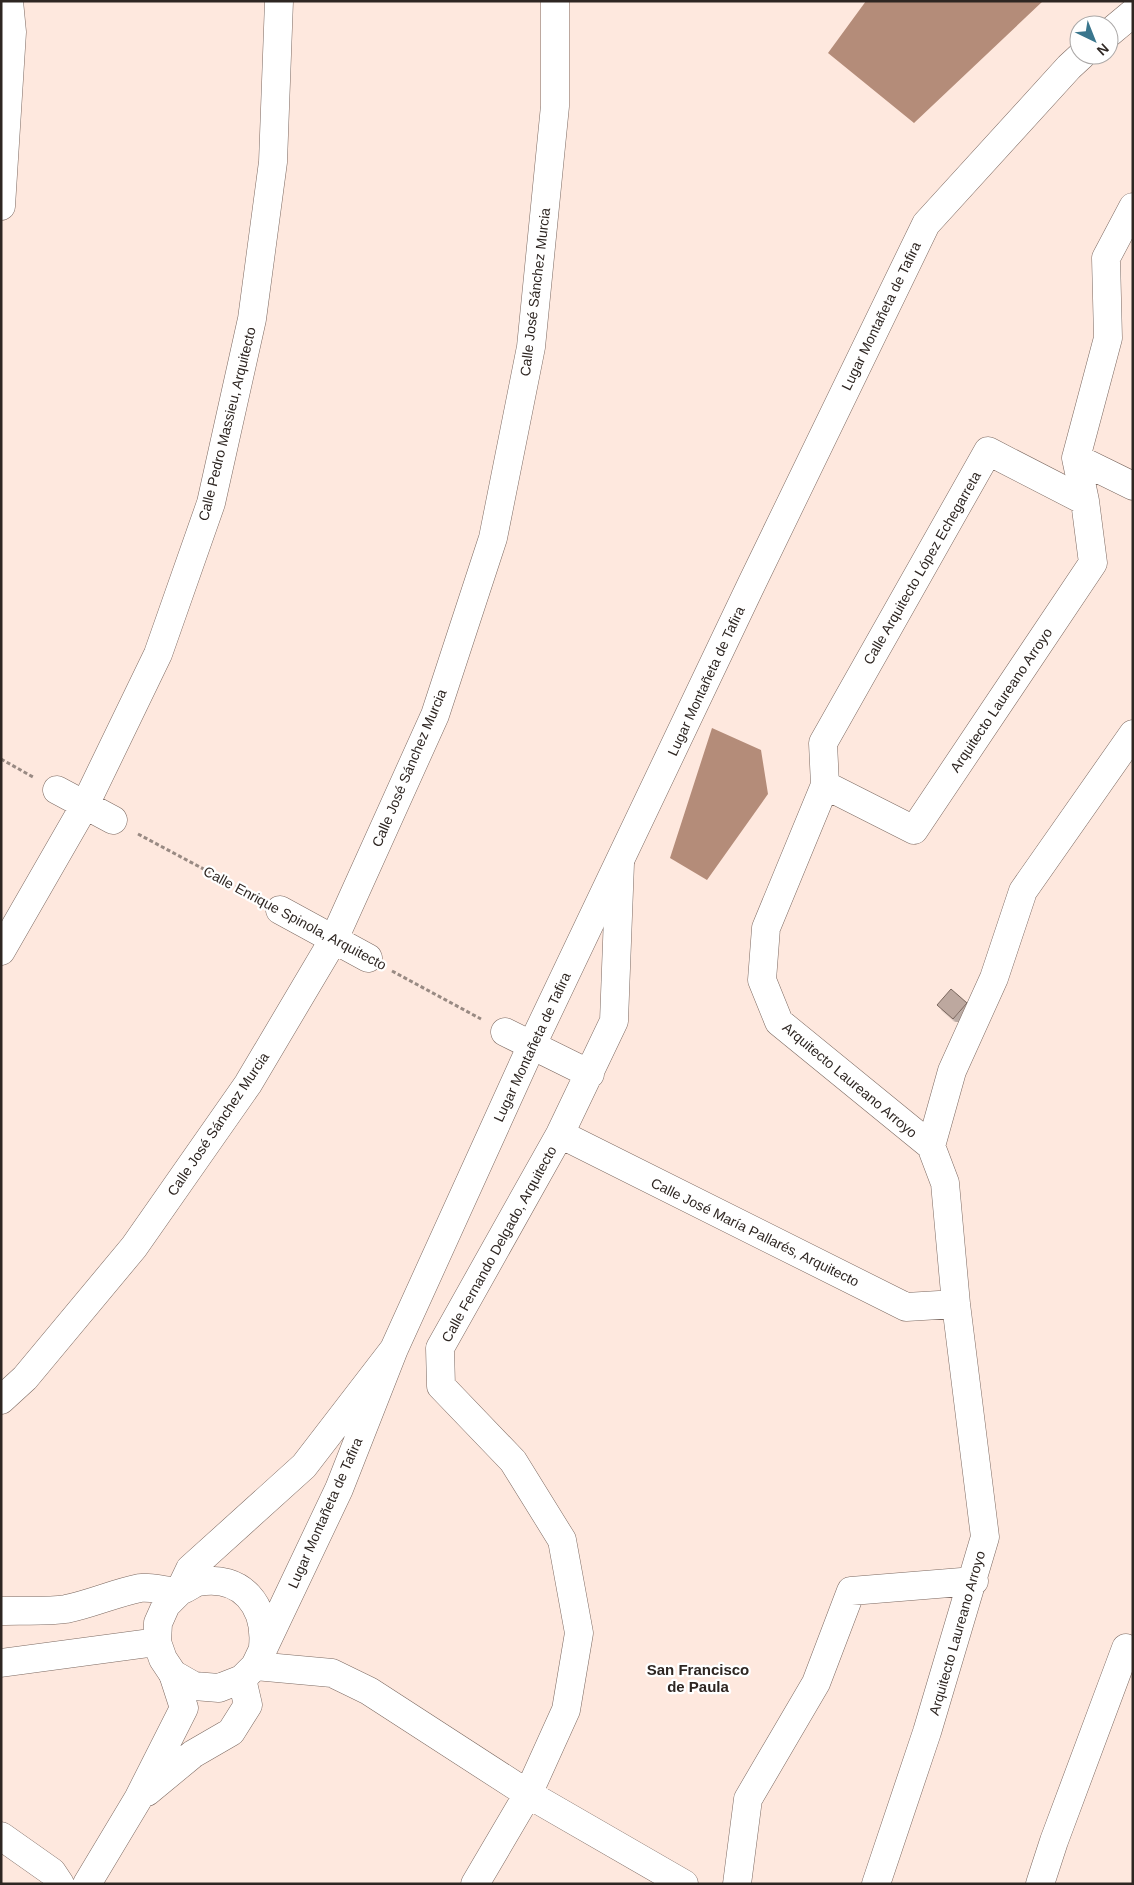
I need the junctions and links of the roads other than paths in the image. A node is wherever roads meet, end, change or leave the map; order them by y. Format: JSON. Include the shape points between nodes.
{"nodes":[{"id":1,"x":9,"y":1,"type":"edge"},
{"id":2,"x":279,"y":1,"type":"edge"},
{"id":3,"x":556,"y":1,"type":"edge"},
{"id":4,"x":1133,"y":13,"type":"edge"},
{"id":5,"x":1119,"y":25,"type":"edge"},
{"id":6,"x":1071,"y":65,"type":"edge"},
{"id":7,"x":1,"y":206,"type":"edge"},
{"id":8,"x":1133,"y":207,"type":"edge"},
{"id":9,"x":1076,"y":458,"type":"junction"},
{"id":10,"x":1133,"y":486,"type":"edge"},
{"id":11,"x":1085,"y":501,"type":"junction"},
{"id":12,"x":1133,"y":734,"type":"edge"},
{"id":13,"x":825,"y":785,"type":"junction"},
{"id":14,"x":57,"y":790,"type":"road end"},
{"id":15,"x":85,"y":805,"type":"junction"},
{"id":16,"x":113,"y":820,"type":"road end"},
{"id":17,"x":620,"y":863,"type":"junction"},
{"id":18,"x":280,"y":910,"type":"road end"},
{"id":19,"x":334,"y":939,"type":"junction"},
{"id":20,"x":1,"y":951,"type":"edge"},
{"id":21,"x":368,"y":958,"type":"road end"},
{"id":22,"x":504,"y":1032,"type":"road end"},
{"id":23,"x":531,"y":1047,"type":"junction"},
{"id":24,"x":590,"y":1074,"type":"junction"},
{"id":25,"x":560,"y":1134,"type":"junction"},
{"id":26,"x":930,"y":1146,"type":"junction"},
{"id":27,"x":956,"y":1304,"type":"junction"},
{"id":28,"x":394,"y":1349,"type":"junction"},
{"id":29,"x":1,"y":1400,"type":"edge"},
{"id":30,"x":974,"y":1581,"type":"junction"},
{"id":31,"x":179,"y":1592,"type":"junction"},
{"id":32,"x":1,"y":1611,"type":"edge"},
{"id":33,"x":157,"y":1642,"type":"junction"},
{"id":34,"x":1126,"y":1648,"type":"dead end"},
{"id":35,"x":1,"y":1663,"type":"edge"},
{"id":36,"x":253,"y":1665,"type":"junction"},
{"id":37,"x":173,"y":1674,"type":"junction"},
{"id":38,"x":528,"y":1794,"type":"junction"},
{"id":39,"x":138,"y":1799,"type":"junction"},
{"id":40,"x":1,"y":1836,"type":"edge"},
{"id":41,"x":60,"y":1884,"type":"edge"},
{"id":42,"x":87,"y":1884,"type":"edge"},
{"id":43,"x":475,"y":1884,"type":"edge"},
{"id":44,"x":684,"y":1884,"type":"edge"},
{"id":45,"x":737,"y":1884,"type":"edge"},
{"id":46,"x":876,"y":1884,"type":"edge"},
{"id":47,"x":1040,"y":1884,"type":"edge"}],
"edges":[{"from":1,"to":7,"type":"street","via":[[12,32]]},
{"from":2,"to":15,"type":"street","name":"Calle Pedro Massieu, Arquitecto","via":[[273,162],[252,319],[211,503],[158,654]]},
{"from":3,"to":19,"type":"street","name":"Calle José Sánchez Murcia","via":[[555,106],[531,347],[493,538],[434,715]]},
{"from":4,"to":5,"type":"street"},
{"from":6,"to":17,"type":"street","name":"Lugar Montañeta de Tafira","via":[[926,224]]},
{"from":8,"to":9,"type":"street","name":"Arquitecto Laureano Arroyo","via":[[1106,258],[1108,338]]},
{"from":9,"to":10,"type":"street"},
{"from":9,"to":11,"type":"street","name":"Arquitecto Laureano Arroyo"},
{"from":11,"to":13,"type":"street","name":"Arquitecto Laureano Arroyo","via":[[1093,562],[914,830]]},
{"from":11,"to":13,"type":"street","name":"Calle Arquitecto López Echegarreta","via":[[988,451],[823,743]]},
{"from":12,"to":26,"type":"street","via":[[1023,891],[994,978],[952,1071]]},
{"from":13,"to":26,"type":"street","name":"Arquitecto Laureano Arroyo","via":[[766,928],[762,980],[779,1022]]},
{"from":14,"to":15,"type":"street"},
{"from":15,"to":16,"type":"street"},
{"from":15,"to":20,"type":"street","name":"Calle Pedro Massieu, Arquitecto"},
{"from":17,"to":23,"type":"street","name":"Lugar Montañeta de Tafira"},
{"from":17,"to":24,"type":"street","name":"Calle Fernando Delgado, Arquitecto","via":[[614,1021]]},
{"from":18,"to":19,"type":"street","name":"Calle Enrique Spinola, Arquitecto"},
{"from":19,"to":21,"type":"street","name":"Calle Enrique Spinola, Arquitecto"},
{"from":19,"to":29,"type":"street","name":"Calle José Sánchez Murcia","via":[[248,1084],[134,1247],[24,1378]]},
{"from":22,"to":23,"type":"street"},
{"from":23,"to":24,"type":"street"},
{"from":23,"to":28,"type":"street","name":"Lugar Montañeta de Tafira"},
{"from":24,"to":25,"type":"street","name":"Calle Fernando Delgado, Arquitecto"},
{"from":25,"to":27,"type":"street","name":"Calle José María Pallarés, Arquitecto","via":[[906,1307]]},
{"from":25,"to":38,"type":"street","name":"Calle Fernando Delgado, Arquitecto","via":[[440,1348],[441,1386],[514,1461],[562,1540],[579,1633],[566,1710]]},
{"from":26,"to":27,"type":"street","name":"Arquitecto Laureano Arroyo","via":[[945,1183]]},
{"from":27,"to":30,"type":"street","name":"Arquitecto Laureano Arroyo","via":[[985,1537]]},
{"from":28,"to":31,"type":"street","name":"Lugar Montañeta de Tafira","via":[[304,1466],[190,1569]]},
{"from":28,"to":36,"type":"street","name":"Lugar Montañeta de Tafira","via":[[339,1489]]},
{"from":30,"to":45,"type":"street","via":[[851,1591],[816,1683],[748,1799]]},
{"from":30,"to":46,"type":"street","name":"Arquitecto Laureano Arroyo","via":[[928,1732]]},
{"from":31,"to":32,"type":"street","via":[[142,1588],[65,1609]]},
{"from":31,"to":33,"type":"street","name":"Lugar Montañeta de Tafira","via":[[166,1605],[158,1623]]},
{"from":31,"to":36,"type":"street","name":"Lugar Montañeta de Tafira","via":[[196,1582],[215,1581],[234,1585],[249,1596],[260,1612],[265,1630]]},
{"from":33,"to":35,"type":"street"},
{"from":33,"to":37,"type":"street"},
{"from":34,"to":47,"type":"street"},
{"from":36,"to":37,"type":"street","via":[[219,1688],[194,1686]]},
{"from":36,"to":38,"type":"street","via":[[332,1673],[368,1691]]},
{"from":36,"to":39,"type":"street","via":[[248,1705],[231,1732],[193,1754]]},
{"from":37,"to":39,"type":"street","via":[[184,1708]]},
{"from":38,"to":43,"type":"street","name":"Calle Fernando Delgado, Arquitecto"},
{"from":38,"to":44,"type":"street"},
{"from":39,"to":42,"type":"street"},
{"from":40,"to":41,"type":"street","via":[[52,1872]]}]}
